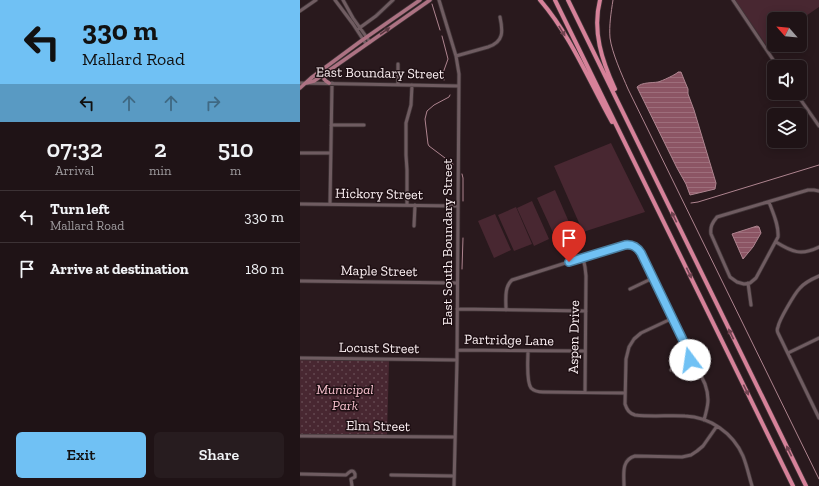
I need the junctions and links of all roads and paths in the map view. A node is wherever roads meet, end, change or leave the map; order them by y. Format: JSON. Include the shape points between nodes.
{"nodes":[{"id":1,"x":316,"y":0,"type":"edge"},
{"id":2,"x":335,"y":0,"type":"edge"},
{"id":3,"x":343,"y":0,"type":"edge"},
{"id":4,"x":393,"y":0,"type":"edge"},
{"id":5,"x":420,"y":0,"type":"edge"},
{"id":6,"x":430,"y":0,"type":"edge"},
{"id":7,"x":439,"y":0,"type":"edge"},
{"id":8,"x":540,"y":0,"type":"edge"},
{"id":9,"x":556,"y":0,"type":"edge"},
{"id":10,"x":568,"y":0,"type":"edge"},
{"id":11,"x":600,"y":0,"type":"edge"},
{"id":12,"x":733,"y":0,"type":"edge"},
{"id":13,"x":300,"y":11,"type":"edge"},
{"id":14,"x":500,"y":17,"type":"dead end"},
{"id":15,"x":358,"y":29,"type":"junction"},
{"id":16,"x":365,"y":38,"type":"junction"},
{"id":17,"x":370,"y":42,"type":"junction"},
{"id":18,"x":366,"y":44,"type":"junction"},
{"id":19,"x":456,"y":56,"type":"junction"},
{"id":20,"x":773,"y":60,"type":"edge"},
{"id":21,"x":398,"y":64,"type":"dead end"},
{"id":22,"x":326,"y":72,"type":"junction"},
{"id":23,"x":300,"y":83,"type":"edge"},
{"id":24,"x":306,"y":83,"type":"junction"},
{"id":25,"x":330,"y":83,"type":"junction"},
{"id":26,"x":398,"y":85,"type":"junction"},
{"id":27,"x":412,"y":85,"type":"junction"},
{"id":28,"x":459,"y":86,"type":"junction"},
{"id":29,"x":300,"y":88,"type":"edge"},
{"id":30,"x":617,"y":100,"type":"junction"},
{"id":31,"x":801,"y":100,"type":"edge"},
{"id":32,"x":331,"y":125,"type":"junction"},
{"id":33,"x":364,"y":125,"type":"dead end"},
{"id":34,"x":819,"y":126,"type":"edge"},
{"id":35,"x":300,"y":153,"type":"edge"},
{"id":36,"x":331,"y":153,"type":"junction"},
{"id":37,"x":635,"y":163,"type":"junction"},
{"id":38,"x":819,"y":192,"type":"edge"},
{"id":39,"x":769,"y":202,"type":"junction"},
{"id":40,"x":300,"y":204,"type":"edge"},
{"id":41,"x":330,"y":204,"type":"junction"},
{"id":42,"x":407,"y":205,"type":"junction"},
{"id":43,"x":415,"y":205,"type":"junction"},
{"id":44,"x":458,"y":206,"type":"junction"},
{"id":45,"x":414,"y":226,"type":"dead end"},
{"id":46,"x":776,"y":242,"type":"junction"},
{"id":47,"x":819,"y":247,"type":"edge"},
{"id":48,"x":583,"y":258,"type":"junction"},
{"id":49,"x":819,"y":276,"type":"edge"},
{"id":50,"x":653,"y":278,"type":"junction"},
{"id":51,"x":300,"y":281,"type":"edge"},
{"id":52,"x":457,"y":283,"type":"junction"},
{"id":53,"x":748,"y":283,"type":"junction"},
{"id":54,"x":630,"y":289,"type":"dead end"},
{"id":55,"x":751,"y":305,"type":"dead end"},
{"id":56,"x":457,"y":309,"type":"junction"},
{"id":57,"x":506,"y":310,"type":"junction"},
{"id":58,"x":586,"y":310,"type":"junction"},
{"id":59,"x":673,"y":318,"type":"junction"},
{"id":60,"x":819,"y":338,"type":"edge"},
{"id":61,"x":457,"y":350,"type":"junction"},
{"id":62,"x":528,"y":351,"type":"junction"},
{"id":63,"x":585,"y":351,"type":"junction"},
{"id":64,"x":788,"y":353,"type":"junction"},
{"id":65,"x":300,"y":358,"type":"edge"},
{"id":66,"x":692,"y":359,"type":"junction"},
{"id":67,"x":457,"y":360,"type":"junction"},
{"id":68,"x":671,"y":370,"type":"dead end"},
{"id":69,"x":585,"y":392,"type":"junction"},
{"id":70,"x":625,"y":393,"type":"junction"},
{"id":71,"x":819,"y":418,"type":"edge"},
{"id":72,"x":704,"y":420,"type":"junction"},
{"id":73,"x":717,"y":426,"type":"junction"},
{"id":74,"x":300,"y":436,"type":"edge"},
{"id":75,"x":455,"y":437,"type":"junction"},
{"id":76,"x":300,"y":474,"type":"edge"},
{"id":77,"x":346,"y":475,"type":"junction"},
{"id":78,"x":391,"y":475,"type":"dead end"},
{"id":79,"x":454,"y":476,"type":"junction"},
{"id":80,"x":351,"y":480,"type":"junction"},
{"id":81,"x":352,"y":486,"type":"edge"},
{"id":82,"x":454,"y":486,"type":"edge"},
{"id":83,"x":624,"y":486,"type":"edge"},
{"id":84,"x":752,"y":486,"type":"edge"},
{"id":85,"x":793,"y":486,"type":"edge"},
{"id":86,"x":806,"y":486,"type":"edge"}],
"edges":[{"from":1,"to":13,"type":"street"},
{"from":2,"to":15,"type":"street"},
{"from":3,"to":15,"type":"street"},
{"from":4,"to":15,"type":"street"},
{"from":5,"to":16,"type":"main road"},
{"from":17,"to":6,"type":"main road","one_way":true},
{"from":7,"to":19,"type":"street","name":"East South Boundary Street"},
{"from":8,"to":37,"type":"highway","one_way":true,"via":[[567,38]]},
{"from":9,"to":37,"type":"highway"},
{"from":10,"to":30,"type":"highway"},
{"from":11,"to":30,"type":"highway","via":[[598,36]]},
{"from":12,"to":20,"type":"street"},
{"from":14,"to":19,"type":"street","via":[[502,33],[497,42]]},
{"from":15,"to":16,"type":"street"},
{"from":16,"to":17,"type":"street"},
{"from":16,"to":18,"type":"street"},
{"from":16,"to":24,"type":"main road"},
{"from":17,"to":18,"type":"main road"},
{"from":18,"to":22,"type":"main road"},
{"from":19,"to":28,"type":"street","name":"East South Boundary Street"},
{"from":21,"to":26,"type":"street"},
{"from":22,"to":24,"type":"main road"},
{"from":22,"to":25,"type":"main road","via":[[324,79]]},
{"from":23,"to":24,"type":"street","name":"East Boundary Street"},
{"from":24,"to":25,"type":"street","name":"East Boundary Street"},
{"from":24,"to":29,"type":"main road"},
{"from":25,"to":26,"type":"street","name":"East Boundary Street"},
{"from":25,"to":32,"type":"street"},
{"from":26,"to":27,"type":"street","name":"East Boundary Street"},
{"from":27,"to":28,"type":"street","name":"East Boundary Street"},
{"from":27,"to":42,"type":"street","via":[[411,105],[406,123]]},
{"from":28,"to":44,"type":"street","name":"East South Boundary Street"},
{"from":86,"to":30,"type":"highway","one_way":true},
{"from":31,"to":34,"type":"street"},
{"from":32,"to":33,"type":"street"},
{"from":32,"to":36,"type":"street"},
{"from":35,"to":36,"type":"street"},
{"from":36,"to":41,"type":"street"},
{"from":37,"to":85,"type":"highway","one_way":true},
{"from":38,"to":39,"type":"street","via":[[808,190]]},
{"from":39,"to":46,"type":"street","via":[[778,232]]},
{"from":39,"to":53,"type":"street","via":[[718,217],[710,229],[730,277],[737,282]]},
{"from":40,"to":41,"type":"street","name":"Hickory Street"},
{"from":41,"to":42,"type":"street","name":"Hickory Street"},
{"from":42,"to":43,"type":"street","name":"Hickory Street"},
{"from":43,"to":44,"type":"street","name":"Hickory Street"},
{"from":43,"to":45,"type":"street"},
{"from":44,"to":52,"type":"street","name":"East South Boundary Street"},
{"from":46,"to":47,"type":"street","via":[[786,249],[804,253]]},
{"from":46,"to":53,"type":"street","via":[[756,278]]},
{"from":48,"to":50,"type":"street","via":[[619,246],[632,245],[639,250]]},
{"from":48,"to":57,"type":"street","via":[[512,280],[507,287]]},
{"from":48,"to":58,"type":"street","name":"Aspen Drive","via":[[586,270]]},
{"from":49,"to":64,"type":"street","via":[[807,282],[794,295],[778,324],[778,333]]},
{"from":50,"to":54,"type":"street"},
{"from":50,"to":59,"type":"street"},
{"from":51,"to":52,"type":"street","name":"Maple Street"},
{"from":52,"to":56,"type":"street","name":"East South Boundary Street"},
{"from":53,"to":55,"type":"street"},
{"from":56,"to":57,"type":"street"},
{"from":56,"to":61,"type":"street","name":"East South Boundary Street"},
{"from":57,"to":58,"type":"street"},
{"from":58,"to":63,"type":"street","name":"Aspen Drive"},
{"from":59,"to":66,"type":"street"},
{"from":59,"to":70,"type":"street","via":[[641,334],[632,343],[627,351]]},
{"from":60,"to":64,"type":"street"},
{"from":61,"to":62,"type":"street","name":"Partridge Lane"},
{"from":61,"to":67,"type":"street","name":"East South Boundary Street"},
{"from":62,"to":63,"type":"street","name":"Partridge Lane"},
{"from":62,"to":69,"type":"street","via":[[528,381],[532,389],[544,392]]},
{"from":63,"to":69,"type":"street","name":"Aspen Drive"},
{"from":64,"to":71,"type":"street"},
{"from":65,"to":67,"type":"street","name":"Locust Street"},
{"from":66,"to":68,"type":"street"},
{"from":66,"to":72,"type":"street","via":[[708,393]]},
{"from":67,"to":75,"type":"street","name":"East South Boundary Street"},
{"from":69,"to":70,"type":"street"},
{"from":70,"to":72,"type":"street","via":[[626,408],[635,415],[686,416]]},
{"from":72,"to":73,"type":"street"},
{"from":73,"to":83,"type":"street","via":[[703,446],[692,455],[635,456],[629,459],[624,468]]},
{"from":73,"to":84,"type":"street","via":[[738,446]]},
{"from":74,"to":75,"type":"street","name":"Elm Street"},
{"from":75,"to":79,"type":"street","name":"East South Boundary Street"},
{"from":76,"to":77,"type":"street"},
{"from":77,"to":80,"type":"street"},
{"from":77,"to":80,"type":"street","via":[[350,471],[354,472],[355,476]]},
{"from":78,"to":79,"type":"street"},
{"from":79,"to":82,"type":"street","name":"East South Boundary Street"},
{"from":80,"to":81,"type":"street"}]}
